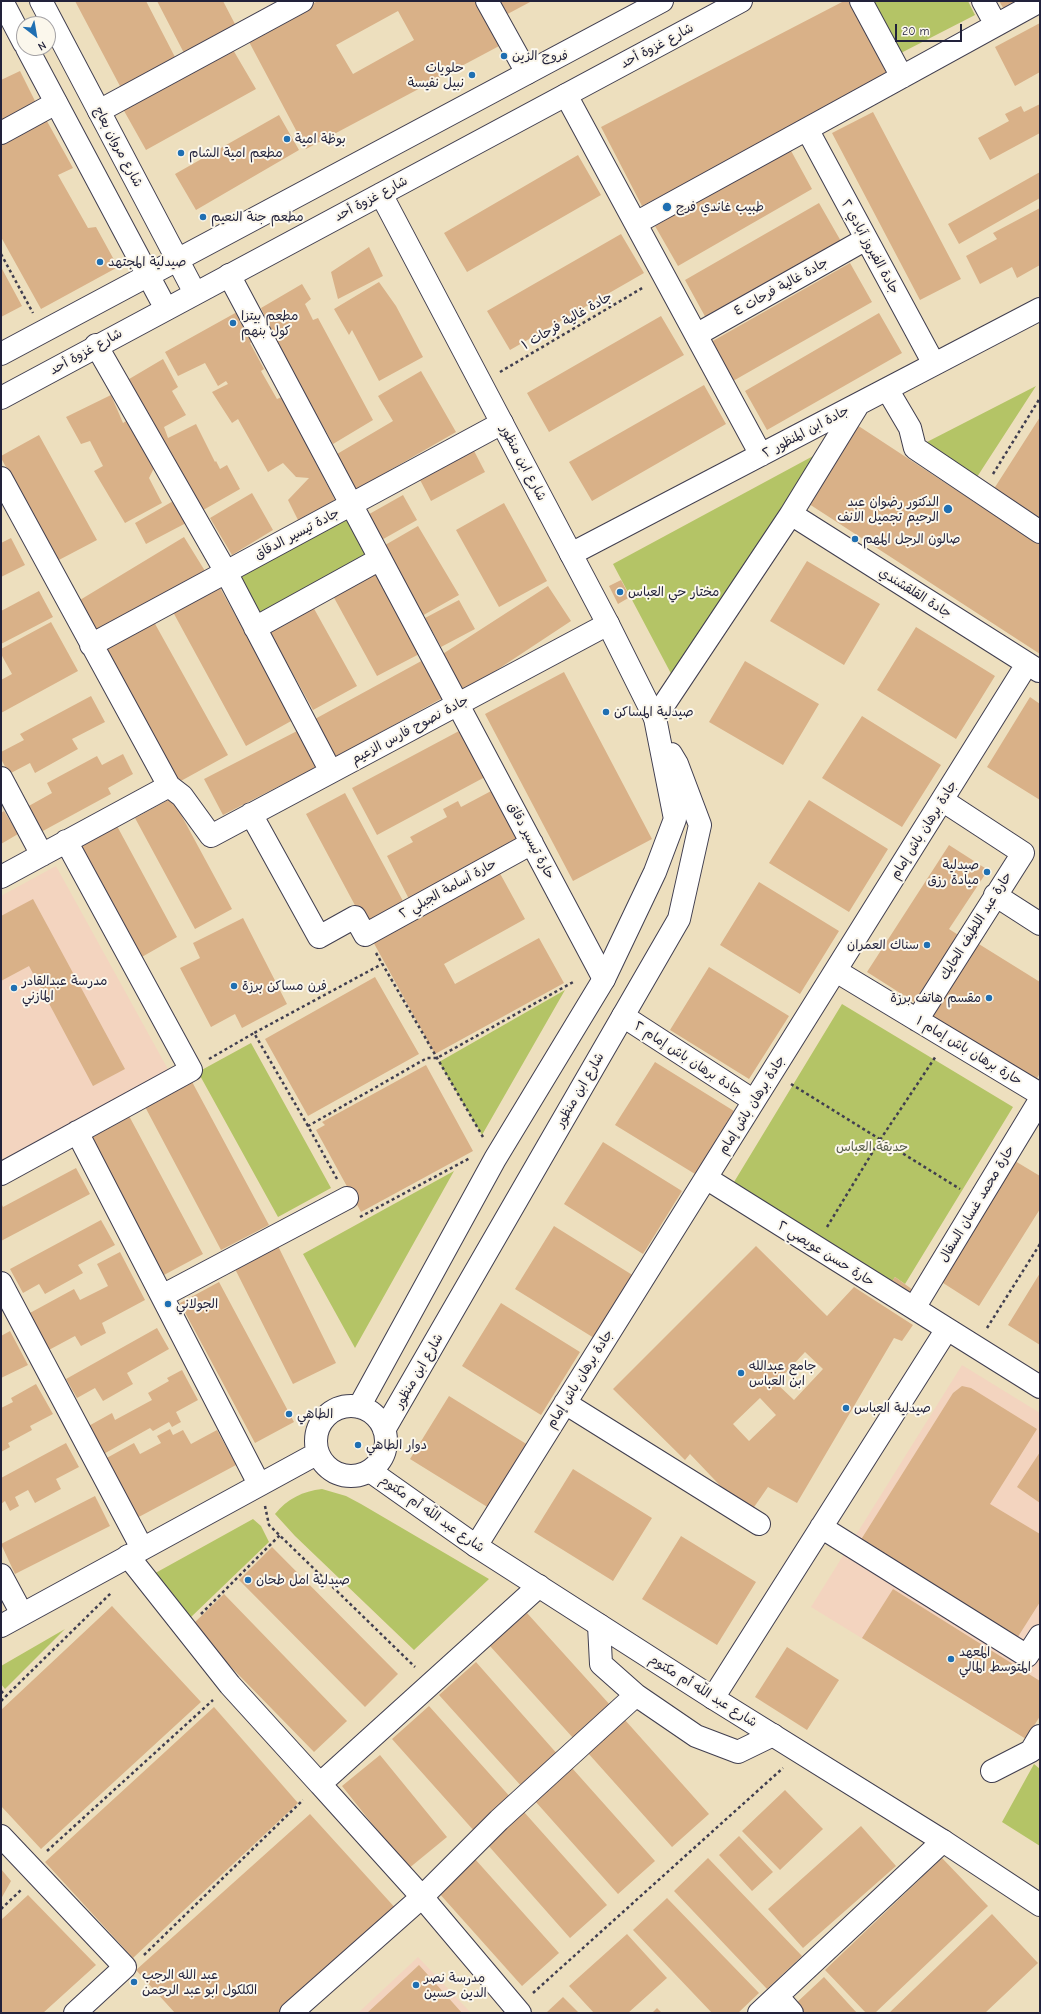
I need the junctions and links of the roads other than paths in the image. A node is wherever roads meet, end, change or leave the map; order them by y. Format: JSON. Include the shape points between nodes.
{"nodes":[{"id":1,"x":2,"y":1,"type":"edge"},
{"id":2,"x":41,"y":1,"type":"edge"},
{"id":3,"x":302,"y":1,"type":"edge"},
{"id":4,"x":487,"y":1,"type":"edge"},
{"id":5,"x":662,"y":1,"type":"edge"},
{"id":6,"x":741,"y":1,"type":"edge"},
{"id":7,"x":861,"y":1,"type":"edge"},
{"id":8,"x":983,"y":1,"type":"edge"},
{"id":9,"x":1040,"y":1,"type":"edge"},
{"id":10,"x":996,"y":25,"type":"junction"},
{"id":11,"x":16,"y":28,"type":"edge"},
{"id":12,"x":31,"y":56,"type":"edge"},
{"id":13,"x":527,"y":73,"type":"junction"},
{"id":14,"x":902,"y":77,"type":"junction"},
{"id":15,"x":566,"y":95,"type":"junction"},
{"id":16,"x":56,"y":103,"type":"junction"},
{"id":17,"x":99,"y":111,"type":"junction"},
{"id":18,"x":807,"y":129,"type":"junction"},
{"id":19,"x":1,"y":134,"type":"edge"},
{"id":20,"x":381,"y":194,"type":"junction"},
{"id":21,"x":636,"y":223,"type":"junction"},
{"id":22,"x":866,"y":239,"type":"junction"},
{"id":23,"x":178,"y":260,"type":"junction"},
{"id":24,"x":229,"y":275,"type":"junction"},
{"id":25,"x":147,"y":276,"type":"junction"},
{"id":26,"x":195,"y":293,"type":"junction"},
{"id":27,"x":166,"y":309,"type":"junction"},
{"id":28,"x":1040,"y":310,"type":"edge"},
{"id":29,"x":696,"y":335,"type":"junction"},
{"id":30,"x":96,"y":345,"type":"junction"},
{"id":31,"x":1,"y":354,"type":"edge"},
{"id":32,"x":934,"y":364,"type":"junction"},
{"id":33,"x":887,"y":389,"type":"junction"},
{"id":34,"x":1,"y":398,"type":"edge"},
{"id":35,"x":859,"y":404,"type":"junction"},
{"id":36,"x":502,"y":423,"type":"junction"},
{"id":37,"x":761,"y":455,"type":"junction"},
{"id":38,"x":1,"y":478,"type":"edge"},
{"id":39,"x":351,"y":505,"type":"junction"},
{"id":40,"x":791,"y":514,"type":"junction"},
{"id":41,"x":1040,"y":532,"type":"edge"},
{"id":42,"x":571,"y":554,"type":"junction"},
{"id":43,"x":380,"y":559,"type":"junction"},
{"id":44,"x":226,"y":572,"type":"junction"},
{"id":45,"x":608,"y":624,"type":"junction"},
{"id":46,"x":255,"y":628,"type":"junction"},
{"id":47,"x":91,"y":645,"type":"junction"},
{"id":48,"x":1034,"y":668,"type":"edge"},
{"id":49,"x":458,"y":704,"type":"junction"},
{"id":50,"x":657,"y":727,"type":"junction"},
{"id":51,"x":331,"y":772,"type":"junction"},
{"id":52,"x":1,"y":778,"type":"edge"},
{"id":53,"x":169,"y":786,"type":"junction"},
{"id":54,"x":942,"y":800,"type":"junction"},
{"id":55,"x":251,"y":814,"type":"junction"},
{"id":56,"x":66,"y":841,"type":"junction"},
{"id":57,"x":532,"y":843,"type":"junction"},
{"id":58,"x":42,"y":855,"type":"junction"},
{"id":59,"x":1,"y":877,"type":"edge"},
{"id":60,"x":995,"y":895,"type":"junction"},
{"id":61,"x":1040,"y":924,"type":"edge"},
{"id":62,"x":836,"y":970,"type":"junction"},
{"id":63,"x":601,"y":974,"type":"junction"},
{"id":64,"x":623,"y":1016,"type":"junction"},
{"id":65,"x":917,"y":1020,"type":"junction"},
{"id":66,"x":1040,"y":1094,"type":"edge"},
{"id":67,"x":1040,"y":1100,"type":"edge"},
{"id":68,"x":754,"y":1101,"type":"junction"},
{"id":69,"x":77,"y":1132,"type":"junction"},
{"id":70,"x":1,"y":1174,"type":"edge"},
{"id":71,"x":706,"y":1178,"type":"junction"},
{"id":72,"x":347,"y":1198,"type":"road end"},
{"id":73,"x":1,"y":1283,"type":"edge"},
{"id":74,"x":162,"y":1296,"type":"junction"},
{"id":75,"x":914,"y":1308,"type":"junction"},
{"id":76,"x":947,"y":1329,"type":"junction"},
{"id":77,"x":1040,"y":1388,"type":"edge"},
{"id":78,"x":565,"y":1403,"type":"junction"},
{"id":79,"x":360,"y":1407,"type":"junction"},
{"id":80,"x":384,"y":1430,"type":"junction"},
{"id":81,"x":318,"y":1453,"type":"junction"},
{"id":82,"x":370,"y":1471,"type":"junction"},
{"id":83,"x":259,"y":1484,"type":"junction"},
{"id":84,"x":759,"y":1524,"type":"dead end"},
{"id":85,"x":821,"y":1527,"type":"junction"},
{"id":86,"x":476,"y":1546,"type":"junction"},
{"id":87,"x":136,"y":1558,"type":"junction"},
{"id":88,"x":1,"y":1576,"type":"edge"},
{"id":89,"x":539,"y":1586,"type":"junction"},
{"id":90,"x":22,"y":1614,"type":"junction"},
{"id":91,"x":599,"y":1625,"type":"junction"},
{"id":92,"x":1,"y":1626,"type":"edge"},
{"id":93,"x":1040,"y":1636,"type":"edge"},
{"id":94,"x":636,"y":1695,"type":"junction"},
{"id":95,"x":713,"y":1698,"type":"junction"},
{"id":96,"x":773,"y":1735,"type":"junction"},
{"id":97,"x":1040,"y":1736,"type":"edge"},
{"id":98,"x":992,"y":1771,"type":"dead end"},
{"id":99,"x":320,"y":1784,"type":"junction"},
{"id":100,"x":1,"y":1836,"type":"edge"},
{"id":101,"x":943,"y":1841,"type":"junction"},
{"id":102,"x":422,"y":1897,"type":"junction"},
{"id":103,"x":1040,"y":1905,"type":"edge"},
{"id":104,"x":778,"y":1997,"type":"junction"},
{"id":105,"x":518,"y":2011,"type":"edge"},
{"id":106,"x":75,"y":2013,"type":"edge"},
{"id":107,"x":291,"y":2013,"type":"edge"},
{"id":108,"x":759,"y":2013,"type":"edge"},
{"id":109,"x":792,"y":2013,"type":"edge"}],
"edges":[{"from":1,"to":11,"type":"street"},
{"from":2,"to":17,"type":"street","name":"شارع مروان بعاج"},
{"from":3,"to":17,"type":"street"},
{"from":4,"to":13,"type":"street"},
{"from":5,"to":13,"type":"street"},
{"from":6,"to":15,"type":"street","name":"شارع غزوة أحد"},
{"from":7,"to":14,"type":"street"},
{"from":8,"to":10,"type":"street"},
{"from":9,"to":10,"type":"street"},
{"from":10,"to":14,"type":"street"},
{"from":12,"to":16,"type":"street"},
{"from":13,"to":23,"type":"street"},
{"from":14,"to":18,"type":"street"},
{"from":15,"to":20,"type":"street","name":"شارع غزوة أحد"},
{"from":15,"to":21,"type":"street"},
{"from":16,"to":19,"type":"street"},
{"from":16,"to":25,"type":"street"},
{"from":17,"to":23,"type":"street","name":"شارع مروان بعاج"},
{"from":18,"to":21,"type":"street"},
{"from":18,"to":22,"type":"street","name":"جادة الفيروز آبادي ٢"},
{"from":20,"to":24,"type":"street","name":"شارع غزوة أحد"},
{"from":20,"to":36,"type":"street","name":"شارع ابن منظور"},
{"from":21,"to":29,"type":"street"},
{"from":22,"to":29,"type":"street","name":"جادة غالية فرحات ٤"},
{"from":22,"to":32,"type":"street","name":"جادة الفيروز آبادي ٢"},
{"from":23,"to":25,"type":"street"},
{"from":23,"to":26,"type":"street","name":"شارع مروان بعاج"},
{"from":24,"to":26,"type":"street","name":"شارع غزوة أحد"},
{"from":24,"to":39,"type":"street","name":"حارة تيسير دقاق"},
{"from":25,"to":27,"type":"street"},
{"from":25,"to":31,"type":"street"},
{"from":26,"to":27,"type":"street","name":"شارع غزوة أحد"},
{"from":27,"to":30,"type":"street","name":"شارع غزوة أحد"},
{"from":28,"to":32,"type":"street","name":"جادة ابن المنظور ٢"},
{"from":29,"to":37,"type":"street"},
{"from":30,"to":34,"type":"street","name":"شارع غزوة أحد","via":[[90,351]]},
{"from":30,"to":44,"type":"street"},
{"from":32,"to":33,"type":"street","name":"جادة ابن المنظور ٢"},
{"from":33,"to":35,"type":"street","name":"جادة ابن المنظور ٢"},
{"from":33,"to":41,"type":"street","via":[[910,428],[915,448]]},
{"from":35,"to":37,"type":"street","name":"جادة ابن المنظور ٢"},
{"from":35,"to":40,"type":"street"},
{"from":36,"to":39,"type":"street","name":"جادة تيسير الدقاق"},
{"from":36,"to":42,"type":"street","name":"شارع ابن منظور"},
{"from":37,"to":42,"type":"street","name":"جادة ابن المنظور ٢"},
{"from":38,"to":47,"type":"street"},
{"from":39,"to":43,"type":"street","name":"حارة تيسير دقاق"},
{"from":39,"to":44,"type":"street","name":"جادة تيسير الدقاق"},
{"from":40,"to":48,"type":"street","name":"جادة القلقشندي"},
{"from":40,"to":50,"type":"street"},
{"from":42,"to":45,"type":"street","name":"شارع ابن منظور"},
{"from":43,"to":46,"type":"street"},
{"from":43,"to":49,"type":"street","name":"حارة تيسير دقاق"},
{"from":44,"to":46,"type":"street"},
{"from":44,"to":47,"type":"street","name":"جادة تيسير الدقاق"},
{"from":45,"to":49,"type":"street","name":"جادة نصوح فارس الزعيم"},
{"from":45,"to":50,"type":"street","name":"شارع ابن منظور"},
{"from":46,"to":51,"type":"street"},
{"from":47,"to":53,"type":"street"},
{"from":48,"to":54,"type":"street","name":"جادة برهان باش إمام"},
{"from":49,"to":51,"type":"street","name":"جادة نصوح فارس الزعيم"},
{"from":49,"to":57,"type":"street","name":"حارة تيسير دقاق"},
{"from":50,"to":63,"type":"street","name":"شارع ابن منظور","via":[[675,819],[655,872]]},
{"from":50,"to":64,"type":"street","name":"شارع ابن منظور","via":[[677,764],[700,825],[679,919]]},
{"from":51,"to":55,"type":"street","name":"جادة نصوح فارس الزعيم"},
{"from":52,"to":58,"type":"street"},
{"from":53,"to":55,"type":"street","name":"جادة نصوح فارس الزعيم","via":[[182,796],[211,836]]},
{"from":53,"to":56,"type":"street"},
{"from":54,"to":60,"type":"street","name":"حارة عبد اللطيف الحايك","via":[[1023,853]]},
{"from":54,"to":62,"type":"street","name":"جادة برهان باش إمام"},
{"from":55,"to":57,"type":"street","name":"حارة أسامة الجبلي ٢","via":[[319,937],[355,917],[365,935]]},
{"from":56,"to":58,"type":"street"},
{"from":56,"to":69,"type":"street","via":[[191,1070]]},
{"from":57,"to":63,"type":"street","name":"حارة تيسير دقاق"},
{"from":58,"to":59,"type":"street"},
{"from":60,"to":61,"type":"street"},
{"from":60,"to":65,"type":"street","name":"حارة عبد اللطيف الحايك"},
{"from":62,"to":65,"type":"street","name":"حارة برهان باش إمام ١"},
{"from":62,"to":68,"type":"street","name":"جادة برهان باش إمام"},
{"from":63,"to":79,"type":"street","name":"شارع ابن منظور","via":[[492,1153]]},
{"from":64,"to":68,"type":"street","name":"جادة برهان باش إمام ٢"},
{"from":64,"to":80,"type":"street","name":"شارع ابن منظور"},
{"from":65,"to":66,"type":"street","name":"حارة برهان باش إمام ١"},
{"from":67,"to":75,"type":"street","name":"حارة محمد غسان السقال"},
{"from":68,"to":71,"type":"street","name":"جادة برهان باش إمام"},
{"from":69,"to":70,"type":"street"},
{"from":69,"to":74,"type":"street"},
{"from":71,"to":75,"type":"street","name":"حارة حسن عويصي ٢"},
{"from":71,"to":78,"type":"street","name":"جادة برهان باش إمام"},
{"from":72,"to":74,"type":"street"},
{"from":73,"to":87,"type":"street"},
{"from":74,"to":83,"type":"street"},
{"from":75,"to":76,"type":"street","name":"حارة حسن عويصي ٢"},
{"from":76,"to":77,"type":"street","name":"حارة حسن عويصي ٢"},
{"from":76,"to":85,"type":"street"},
{"from":78,"to":84,"type":"street"},
{"from":78,"to":86,"type":"street","name":"جادة برهان باش إمام"},
{"from":79,"to":80,"type":"street","via":[[379,1420]]},
{"from":79,"to":81,"type":"street","via":[[349,1406],[329,1414],[318,1432]]},
{"from":80,"to":82,"type":"street","via":[[387,1442],[384,1453],[379,1463]]},
{"from":81,"to":82,"type":"street","via":[[323,1463],[340,1474],[350,1476]]},
{"from":81,"to":83,"type":"street"},
{"from":82,"to":86,"type":"street","name":"شارع عبد اللّه أم مكتوم"},
{"from":83,"to":87,"type":"street"},
{"from":85,"to":93,"type":"street","via":[[1027,1656]]},
{"from":85,"to":95,"type":"street"},
{"from":86,"to":89,"type":"street","name":"شارع عبد اللّه أم مكتوم"},
{"from":87,"to":90,"type":"street"},
{"from":87,"to":99,"type":"street","via":[[185,1630]]},
{"from":88,"to":90,"type":"street"},
{"from":89,"to":91,"type":"street","name":"شارع عبد اللّه أم مكتوم"},
{"from":89,"to":99,"type":"street"},
{"from":90,"to":92,"type":"street"},
{"from":91,"to":94,"type":"street","via":[[601,1664]]},
{"from":91,"to":95,"type":"street","name":"شارع عبد اللّه أم مكتوم"},
{"from":94,"to":96,"type":"street","via":[[696,1736],[738,1752]]},
{"from":94,"to":102,"type":"street","via":[[499,1820]]},
{"from":95,"to":96,"type":"street","name":"شارع عبد اللّه أم مكتوم"},
{"from":96,"to":101,"type":"street","name":"شارع عبد اللّه أم مكتوم"},
{"from":97,"to":98,"type":"street","via":[[1031,1751]]},
{"from":99,"to":102,"type":"street"},
{"from":100,"to":106,"type":"street","via":[[125,1967]]},
{"from":101,"to":103,"type":"street","name":"شارع عبد اللّه أم مكتوم"},
{"from":101,"to":104,"type":"street"},
{"from":102,"to":105,"type":"street"},
{"from":102,"to":107,"type":"street"},
{"from":104,"to":108,"type":"street"},
{"from":104,"to":109,"type":"street"}]}
